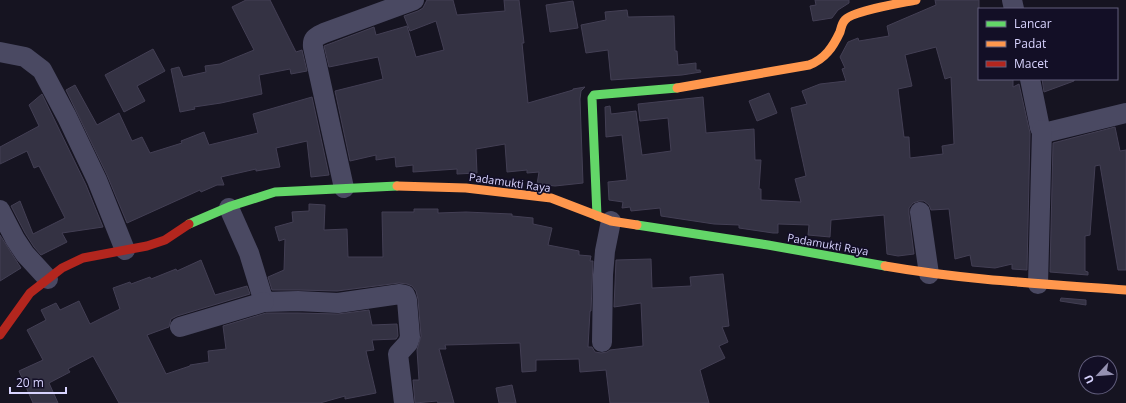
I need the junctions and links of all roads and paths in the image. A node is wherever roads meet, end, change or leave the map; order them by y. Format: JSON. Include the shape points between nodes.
{"nodes":[{"id":1,"x":414,"y":0,"type":"edge"},
{"id":2,"x":916,"y":0,"type":"edge"},
{"id":3,"x":0,"y":52,"type":"edge"},
{"id":4,"x":1030,"y":80,"type":"edge"},
{"id":5,"x":1126,"y":113,"type":"edge"},
{"id":6,"x":1042,"y":130,"type":"junction"},
{"id":7,"x":344,"y":188,"type":"junction"},
{"id":8,"x":229,"y":208,"type":"junction"},
{"id":9,"x":0,"y":210,"type":"edge"},
{"id":10,"x":920,"y":212,"type":"dead end"},
{"id":11,"x":604,"y":218,"type":"junction"},
{"id":12,"x":125,"y":250,"type":"junction"},
{"id":13,"x":929,"y":274,"type":"junction"},
{"id":14,"x":48,"y":279,"type":"junction"},
{"id":15,"x":1038,"y":284,"type":"junction"},
{"id":16,"x":1126,"y":290,"type":"edge"},
{"id":17,"x":264,"y":302,"type":"junction"},
{"id":18,"x":180,"y":327,"type":"dead end"},
{"id":19,"x":0,"y":335,"type":"edge"},
{"id":20,"x":602,"y":342,"type":"dead end"},
{"id":21,"x":404,"y":403,"type":"edge"}],
"edges":[{"from":1,"to":7,"type":"street","via":[[324,33],[315,37],[313,41]]},
{"from":2,"to":11,"type":"street","via":[[848,17],[823,59],[805,67],[684,87],[594,96],[592,98]]},
{"from":3,"to":12,"type":"street","via":[[25,57],[42,70],[68,117]]},
{"from":4,"to":6,"type":"street"},
{"from":5,"to":6,"type":"street","via":[[1048,132]]},
{"from":6,"to":15,"type":"street"},
{"from":7,"to":8,"type":"street","name":"Padamukti Raya","via":[[275,192]]},
{"from":7,"to":11,"type":"street","name":"Padamukti Raya","via":[[466,188],[551,198]]},
{"from":8,"to":12,"type":"street","name":"Padamukti Raya","via":[[191,223],[165,240]]},
{"from":8,"to":17,"type":"street","via":[[249,253]]},
{"from":9,"to":14,"type":"street","via":[[25,254]]},
{"from":10,"to":13,"type":"street"},
{"from":11,"to":13,"type":"street","name":"Padamukti Raya"},
{"from":11,"to":20,"type":"street"},
{"from":12,"to":14,"type":"street","name":"Padamukti Raya","via":[[83,258],[62,268]]},
{"from":13,"to":15,"type":"street","name":"Padamukti Raya"},
{"from":14,"to":19,"type":"street","name":"Padamukti Raya","via":[[30,293]]},
{"from":15,"to":16,"type":"street","name":"Padamukti Raya"},
{"from":17,"to":18,"type":"street"},
{"from":17,"to":21,"type":"street","via":[[338,303],[405,295],[410,337],[398,354]]}]}
